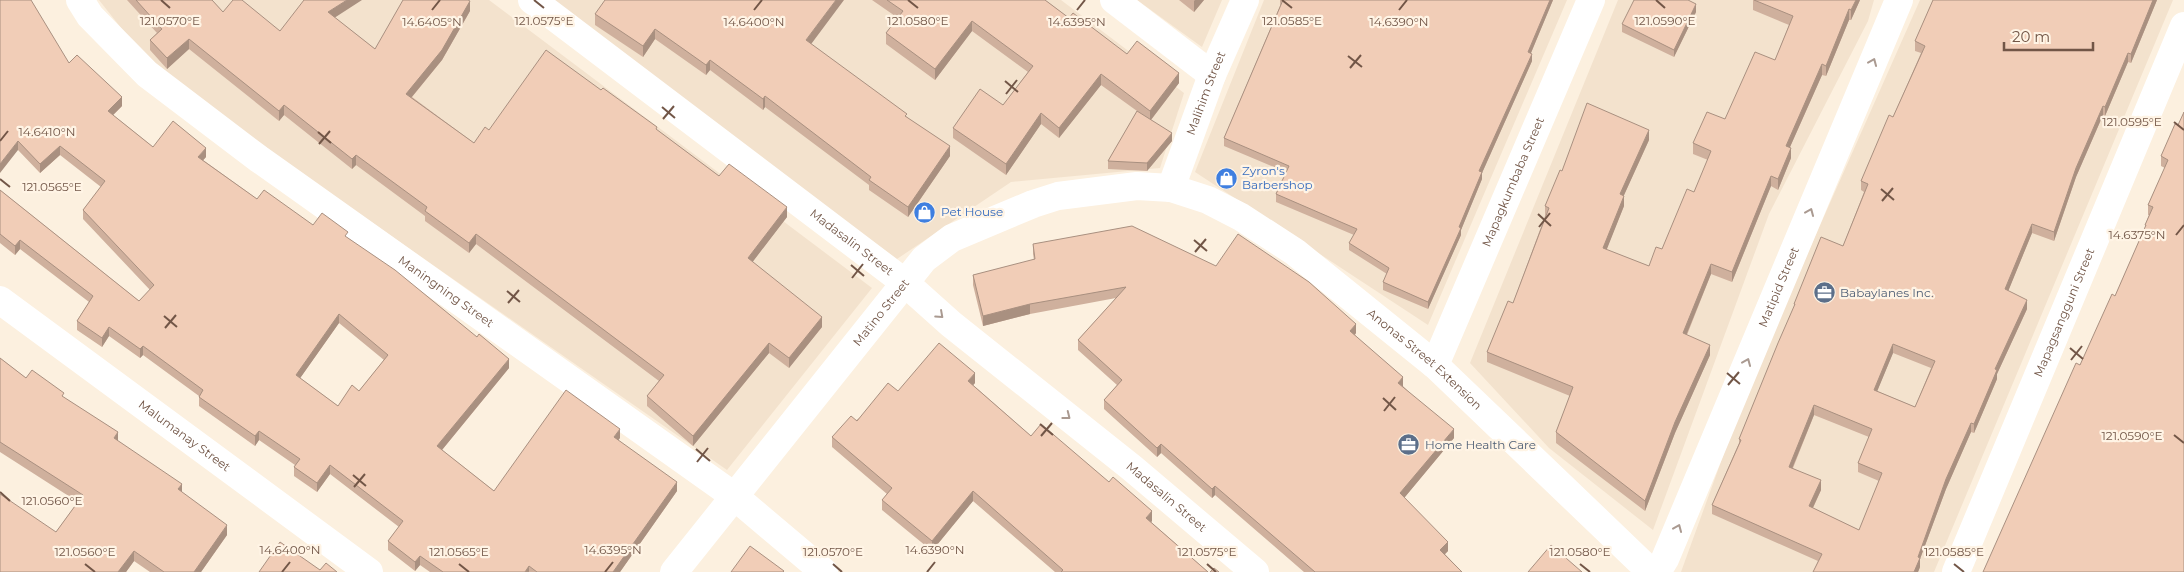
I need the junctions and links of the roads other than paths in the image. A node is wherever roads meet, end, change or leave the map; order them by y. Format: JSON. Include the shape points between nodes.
{"nodes":[{"id":1,"x":80,"y":0,"type":"edge"},
{"id":2,"x":532,"y":0,"type":"edge"},
{"id":3,"x":1114,"y":0,"type":"edge"},
{"id":4,"x":1245,"y":0,"type":"edge"},
{"id":5,"x":1591,"y":0,"type":"edge"},
{"id":6,"x":1899,"y":0,"type":"edge"},
{"id":7,"x":2184,"y":26,"type":"edge"},
{"id":8,"x":1212,"y":75,"type":"junction"},
{"id":9,"x":1171,"y":188,"type":"junction"},
{"id":10,"x":904,"y":282,"type":"junction"},
{"id":11,"x":0,"y":300,"type":"edge"},
{"id":12,"x":1435,"y":366,"type":"junction"},
{"id":13,"x":734,"y":496,"type":"junction"},
{"id":14,"x":369,"y":572,"type":"edge"},
{"id":15,"x":674,"y":572,"type":"edge"},
{"id":16,"x":824,"y":572,"type":"edge"},
{"id":17,"x":1255,"y":572,"type":"edge"},
{"id":18,"x":1651,"y":572,"type":"edge"},
{"id":19,"x":1657,"y":572,"type":"edge"},
{"id":20,"x":1956,"y":572,"type":"edge"}],
"edges":[{"from":1,"to":13,"type":"street","name":"Maningning Street","via":[[90,16],[147,74],[237,142]]},
{"from":2,"to":10,"type":"street","name":"Madasalin Street"},
{"from":3,"to":8,"type":"street"},
{"from":4,"to":8,"type":"street","name":"Malihim Street"},
{"from":5,"to":12,"type":"street","name":"Mapagkumbaba Street"},
{"from":19,"to":6,"type":"street","name":"Matipid Street","one_way":true},
{"from":7,"to":20,"type":"street","name":"Mapagsangguni Street"},
{"from":8,"to":9,"type":"street","name":"Malihim Street"},
{"from":9,"to":10,"type":"street","name":"Matino Street","via":[[1100,189],[1032,204],[952,238],[924,259]]},
{"from":9,"to":12,"type":"street","name":"Anonas Street Extension","via":[[1208,200],[1241,217],[1295,252]]},
{"from":10,"to":13,"type":"street","name":"Matino Street"},
{"from":10,"to":17,"type":"street","name":"Madasalin Street","one_way":true},
{"from":11,"to":14,"type":"street","name":"Malumanay Street"},
{"from":12,"to":18,"type":"street","name":"Anonas Street Extension"},
{"from":13,"to":15,"type":"street","name":"Matino Street"},
{"from":13,"to":16,"type":"street","name":"Maningning Street"}]}
